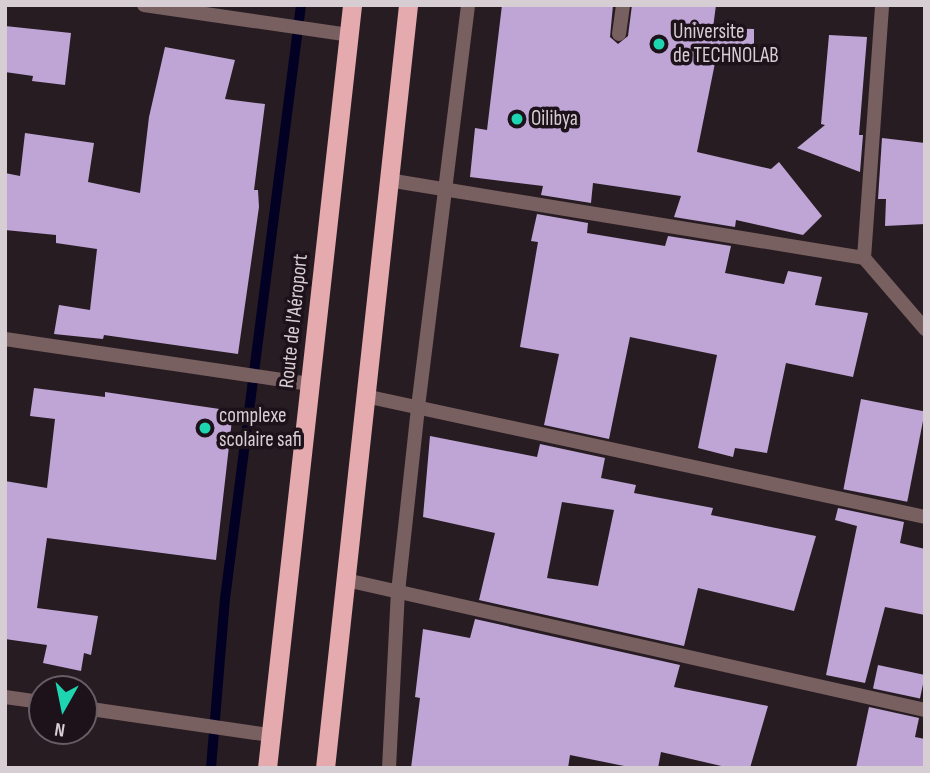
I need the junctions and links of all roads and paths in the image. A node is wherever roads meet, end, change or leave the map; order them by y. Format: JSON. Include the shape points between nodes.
{"nodes":[{"id":1,"x":144,"y":5,"type":"edge"},
{"id":2,"x":352,"y":5,"type":"edge"},
{"id":3,"x":408,"y":5,"type":"edge"},
{"id":4,"x":468,"y":5,"type":"edge"},
{"id":5,"x":623,"y":5,"type":"edge"},
{"id":6,"x":883,"y":5,"type":"edge"},
{"id":7,"x":619,"y":34,"type":"dead end"},
{"id":8,"x":349,"y":35,"type":"junction"},
{"id":9,"x":388,"y":180,"type":"junction"},
{"id":10,"x":446,"y":190,"type":"junction"},
{"id":11,"x":863,"y":258,"type":"junction"},
{"id":12,"x":925,"y":329,"type":"edge"},
{"id":13,"x":5,"y":340,"type":"edge"},
{"id":14,"x":310,"y":384,"type":"junction"},
{"id":15,"x":365,"y":396,"type":"junction"},
{"id":16,"x":418,"y":407,"type":"junction"},
{"id":17,"x":925,"y":517,"type":"edge"},
{"id":18,"x":346,"y":580,"type":"junction"},
{"id":19,"x":398,"y":592,"type":"junction"},
{"id":20,"x":5,"y":696,"type":"edge"},
{"id":21,"x":28,"y":700,"type":"edge"},
{"id":22,"x":98,"y":710,"type":"edge"},
{"id":23,"x":925,"y":710,"type":"edge"},
{"id":24,"x":270,"y":734,"type":"junction"},
{"id":25,"x":267,"y":768,"type":"edge"},
{"id":26,"x":325,"y":768,"type":"edge"},
{"id":27,"x":389,"y":768,"type":"edge"}],
"edges":[{"from":1,"to":8,"type":"street"},
{"from":2,"to":8,"type":"highway","name":"Route de l'Aéroport"},
{"from":3,"to":9,"type":"highway"},
{"from":4,"to":10,"type":"street"},
{"from":5,"to":7,"type":"street"},
{"from":6,"to":11,"type":"street"},
{"from":8,"to":14,"type":"highway","name":"Route de l'Aéroport"},
{"from":9,"to":10,"type":"street"},
{"from":9,"to":15,"type":"highway"},
{"from":10,"to":11,"type":"street"},
{"from":10,"to":16,"type":"street"},
{"from":11,"to":12,"type":"street"},
{"from":13,"to":14,"type":"street"},
{"from":14,"to":24,"type":"highway","name":"Route de l'Aéroport"},
{"from":15,"to":16,"type":"street"},
{"from":15,"to":18,"type":"highway"},
{"from":16,"to":17,"type":"street"},
{"from":16,"to":19,"type":"street"},
{"from":18,"to":19,"type":"street"},
{"from":18,"to":26,"type":"highway"},
{"from":19,"to":23,"type":"street"},
{"from":19,"to":27,"type":"street"},
{"from":20,"to":21,"type":"street"},
{"from":22,"to":24,"type":"street"},
{"from":24,"to":25,"type":"highway","name":"Route de l'Aéroport"}]}
